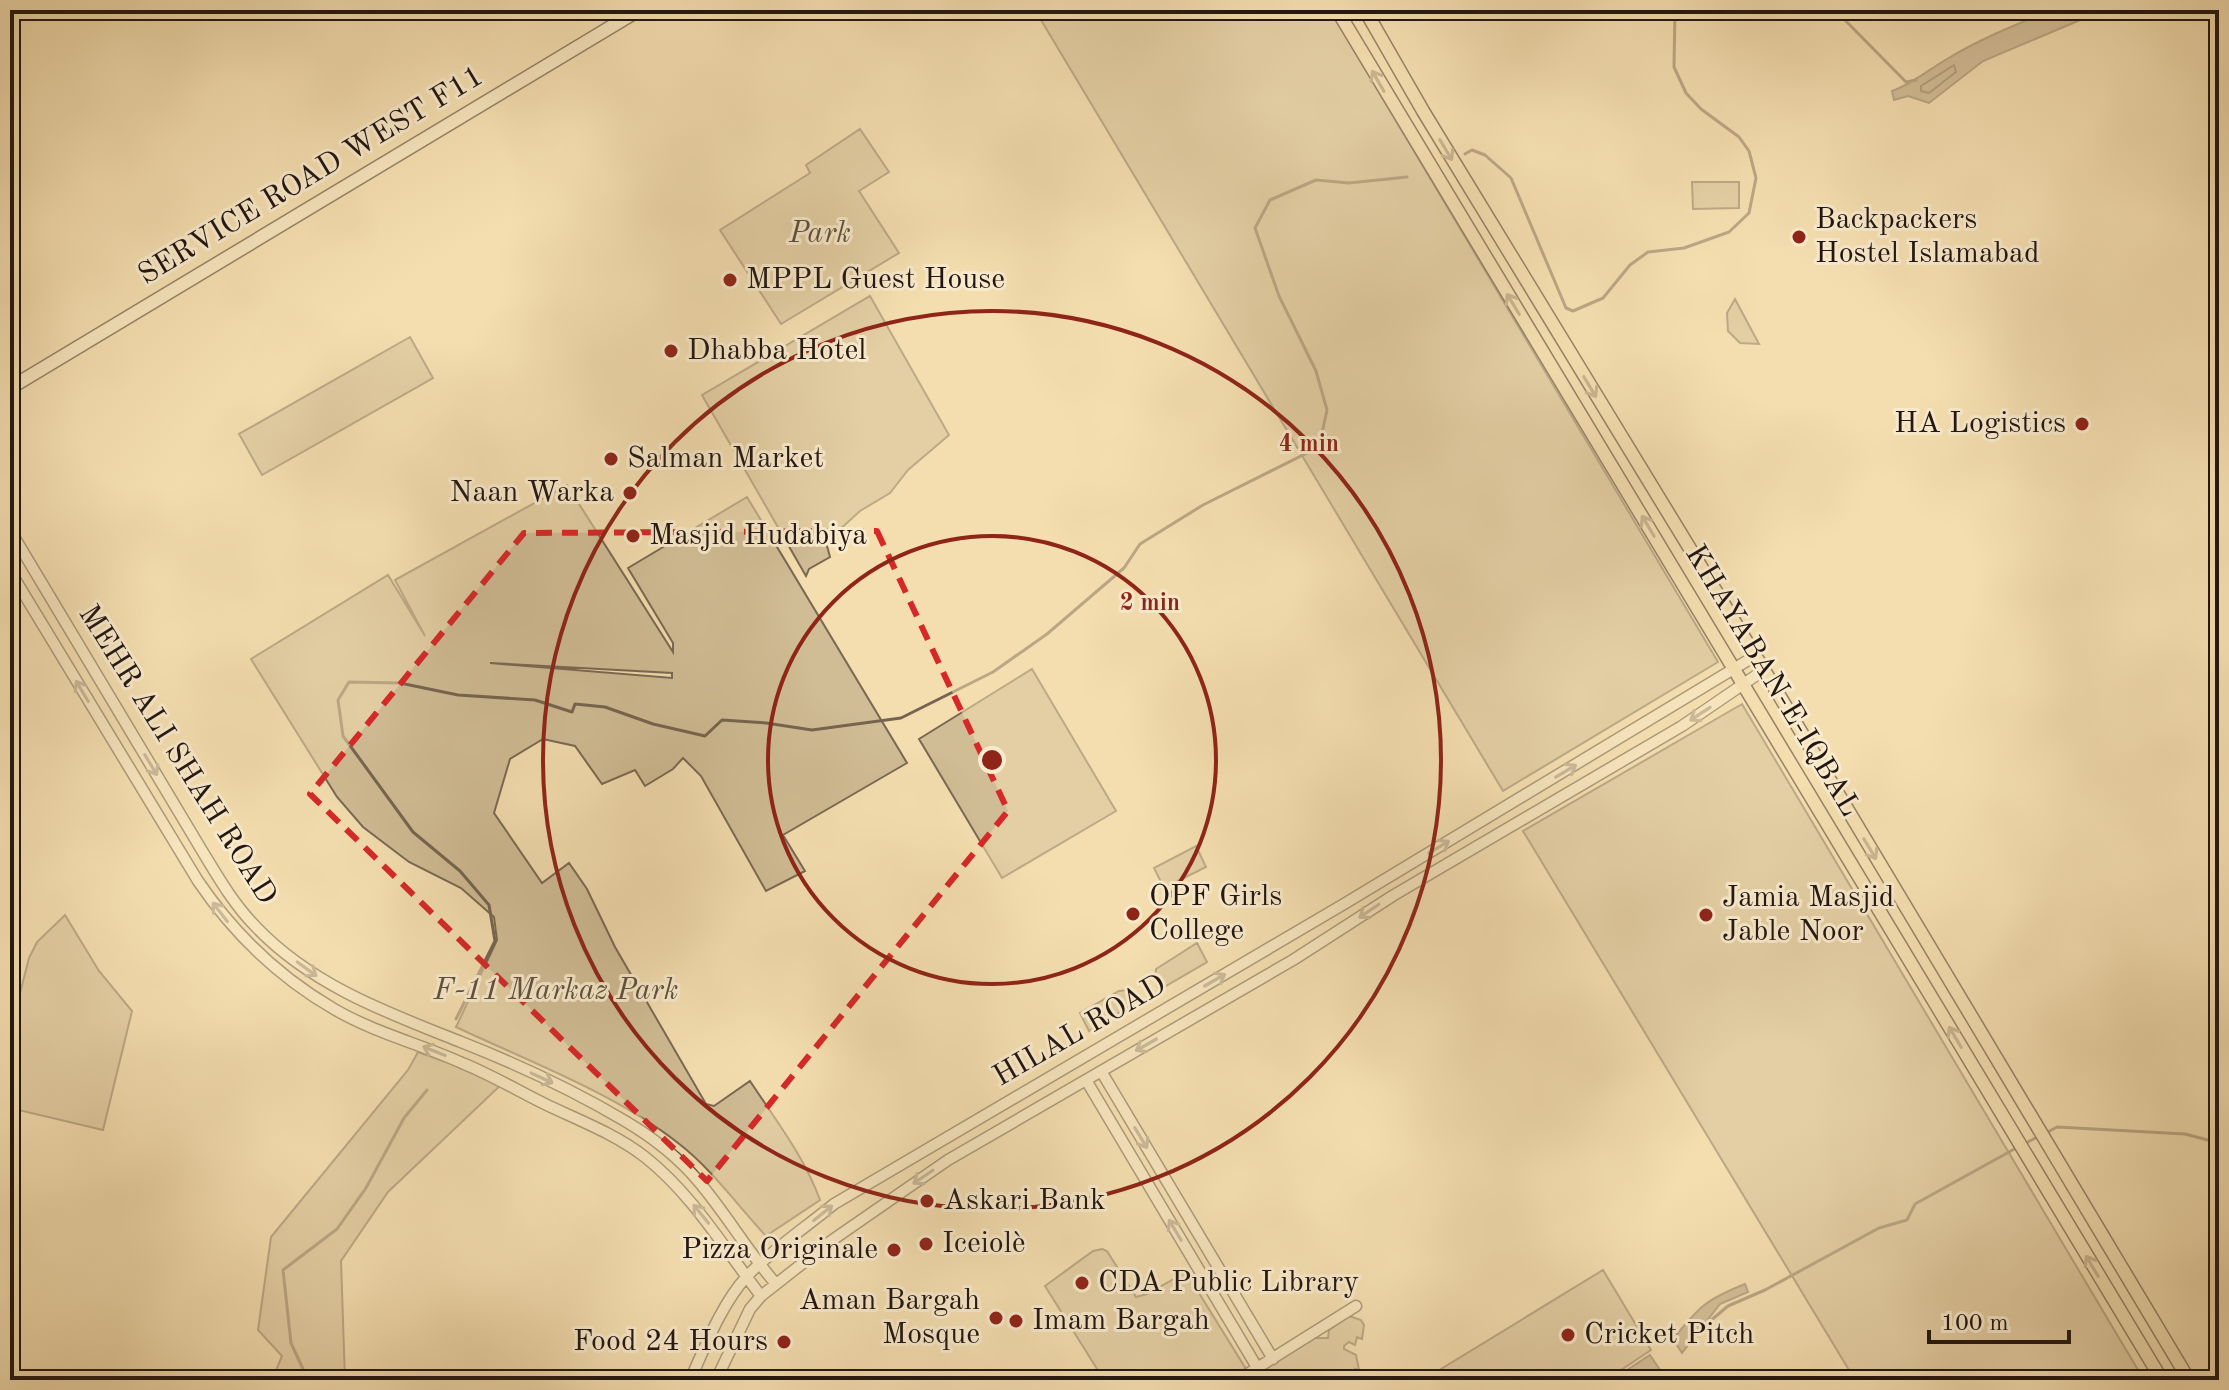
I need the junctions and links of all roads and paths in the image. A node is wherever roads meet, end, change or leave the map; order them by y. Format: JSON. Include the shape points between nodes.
{"nodes":[{"id":1,"x":639,"y":10,"type":"edge"},
{"id":2,"x":1337,"y":10,"type":"edge"},
{"id":3,"x":1365,"y":10,"type":"edge"},
{"id":4,"x":1549,"y":320,"type":"junction"},
{"id":5,"x":1530,"y":332,"type":"junction"},
{"id":6,"x":10,"y":388,"type":"edge"},
{"id":7,"x":1643,"y":474,"type":"junction"},
{"id":8,"x":1624,"y":486,"type":"junction"},
{"id":9,"x":10,"y":530,"type":"edge"},
{"id":10,"x":10,"y":571,"type":"edge"},
{"id":11,"x":1755,"y":656,"type":"junction"},
{"id":12,"x":1735,"y":670,"type":"junction"},
{"id":13,"x":1764,"y":670,"type":"junction"},
{"id":14,"x":1743,"y":686,"type":"junction"},
{"id":15,"x":1820,"y":767,"type":"junction"},
{"id":16,"x":1801,"y":779,"type":"junction"},
{"id":17,"x":1996,"y":1061,"type":"junction"},
{"id":18,"x":1101,"y":1071,"type":"junction"},
{"id":19,"x":1977,"y":1075,"type":"junction"},
{"id":20,"x":1086,"y":1080,"type":"junction"},
{"id":21,"x":760,"y":1266,"type":"junction"},
{"id":22,"x":747,"y":1277,"type":"junction"},
{"id":23,"x":776,"y":1284,"type":"junction"},
{"id":24,"x":761,"y":1296,"type":"junction"},
{"id":25,"x":1356,"y":1306,"type":"dead end"},
{"id":26,"x":1273,"y":1359,"type":"junction"},
{"id":27,"x":1258,"y":1369,"type":"junction"},
{"id":28,"x":690,"y":1380,"type":"edge"},
{"id":29,"x":716,"y":1380,"type":"edge"},
{"id":30,"x":1238,"y":1380,"type":"edge"},
{"id":31,"x":2162,"y":1380,"type":"edge"},
{"id":32,"x":2189,"y":1380,"type":"edge"}],
"edges":[{"from":1,"to":6,"type":"main road","name":"SERVICE ROAD WEST F11"},
{"from":5,"to":2,"type":"main road","name":"KHAYABAN-E-IQBAL","one_way":true},
{"from":3,"to":4,"type":"main road","name":"KHAYABAN-E-IQBAL","one_way":true},
{"from":4,"to":5,"type":"main road"},
{"from":4,"to":7,"type":"main road","name":"KHAYABAN-E-IQBAL","one_way":true},
{"from":5,"to":8,"type":"main road","name":"KHAYABAN-E-IQBAL"},
{"from":7,"to":8,"type":"main road"},
{"from":7,"to":11,"type":"main road","name":"KHAYABAN-E-IQBAL"},
{"from":12,"to":8,"type":"main road","name":"KHAYABAN-E-IQBAL","one_way":true},
{"from":9,"to":21,"type":"street","name":"MEHR ALI SHAH ROAD","one_way":true,"via":[[214,870],[257,929],[344,993],[508,1062],[626,1122],[668,1151],[698,1181]]},
{"from":22,"to":10,"type":"street","name":"MEHR ALI SHAH ROAD","one_way":true,"via":[[700,1212],[643,1156],[490,1076],[336,1010],[250,947],[192,872]]},
{"from":11,"to":12,"type":"street","name":"HILAL ROAD"},
{"from":11,"to":13,"type":"main road","name":"KHAYABAN-E-IQBAL"},
{"from":12,"to":14,"type":"main road","name":"KHAYABAN-E-IQBAL"},
{"from":21,"to":12,"type":"street","name":"HILAL ROAD","one_way":true,"via":[[834,1204]]},
{"from":13,"to":14,"type":"street","name":"HILAL ROAD"},
{"from":13,"to":15,"type":"main road","name":"KHAYABAN-E-IQBAL"},
{"from":14,"to":16,"type":"main road","name":"KHAYABAN-E-IQBAL"},
{"from":14,"to":18,"type":"street","name":"HILAL ROAD","one_way":true},
{"from":15,"to":16,"type":"main road"},
{"from":15,"to":17,"type":"main road","name":"KHAYABAN-E-IQBAL","one_way":true},
{"from":19,"to":16,"type":"main road","name":"KHAYABAN-E-IQBAL","one_way":true},
{"from":17,"to":19,"type":"main road"},
{"from":17,"to":32,"type":"main road","name":"KHAYABAN-E-IQBAL"},
{"from":18,"to":20,"type":"street","name":"HILAL ROAD"},
{"from":18,"to":26,"type":"street","one_way":true},
{"from":31,"to":19,"type":"main road","name":"KHAYABAN-E-IQBAL","one_way":true},
{"from":20,"to":23,"type":"street","name":"HILAL ROAD","one_way":true,"via":[[948,1160]]},
{"from":27,"to":20,"type":"street","one_way":true},
{"from":21,"to":22,"type":"street","name":"HILAL ROAD"},
{"from":21,"to":23,"type":"street","name":"MEHR ALI SHAH ROAD"},
{"from":22,"to":24,"type":"street","name":"MEHR ALI SHAH ROAD"},
{"from":22,"to":28,"type":"street","name":"HILAL ROAD","via":[[719,1319]]},
{"from":23,"to":24,"type":"street","name":"HILAL ROAD"},
{"from":24,"to":29,"type":"street","name":"HILAL ROAD"},
{"from":25,"to":26,"type":"street"},
{"from":26,"to":27,"type":"street"},
{"from":27,"to":30,"type":"street"}]}
